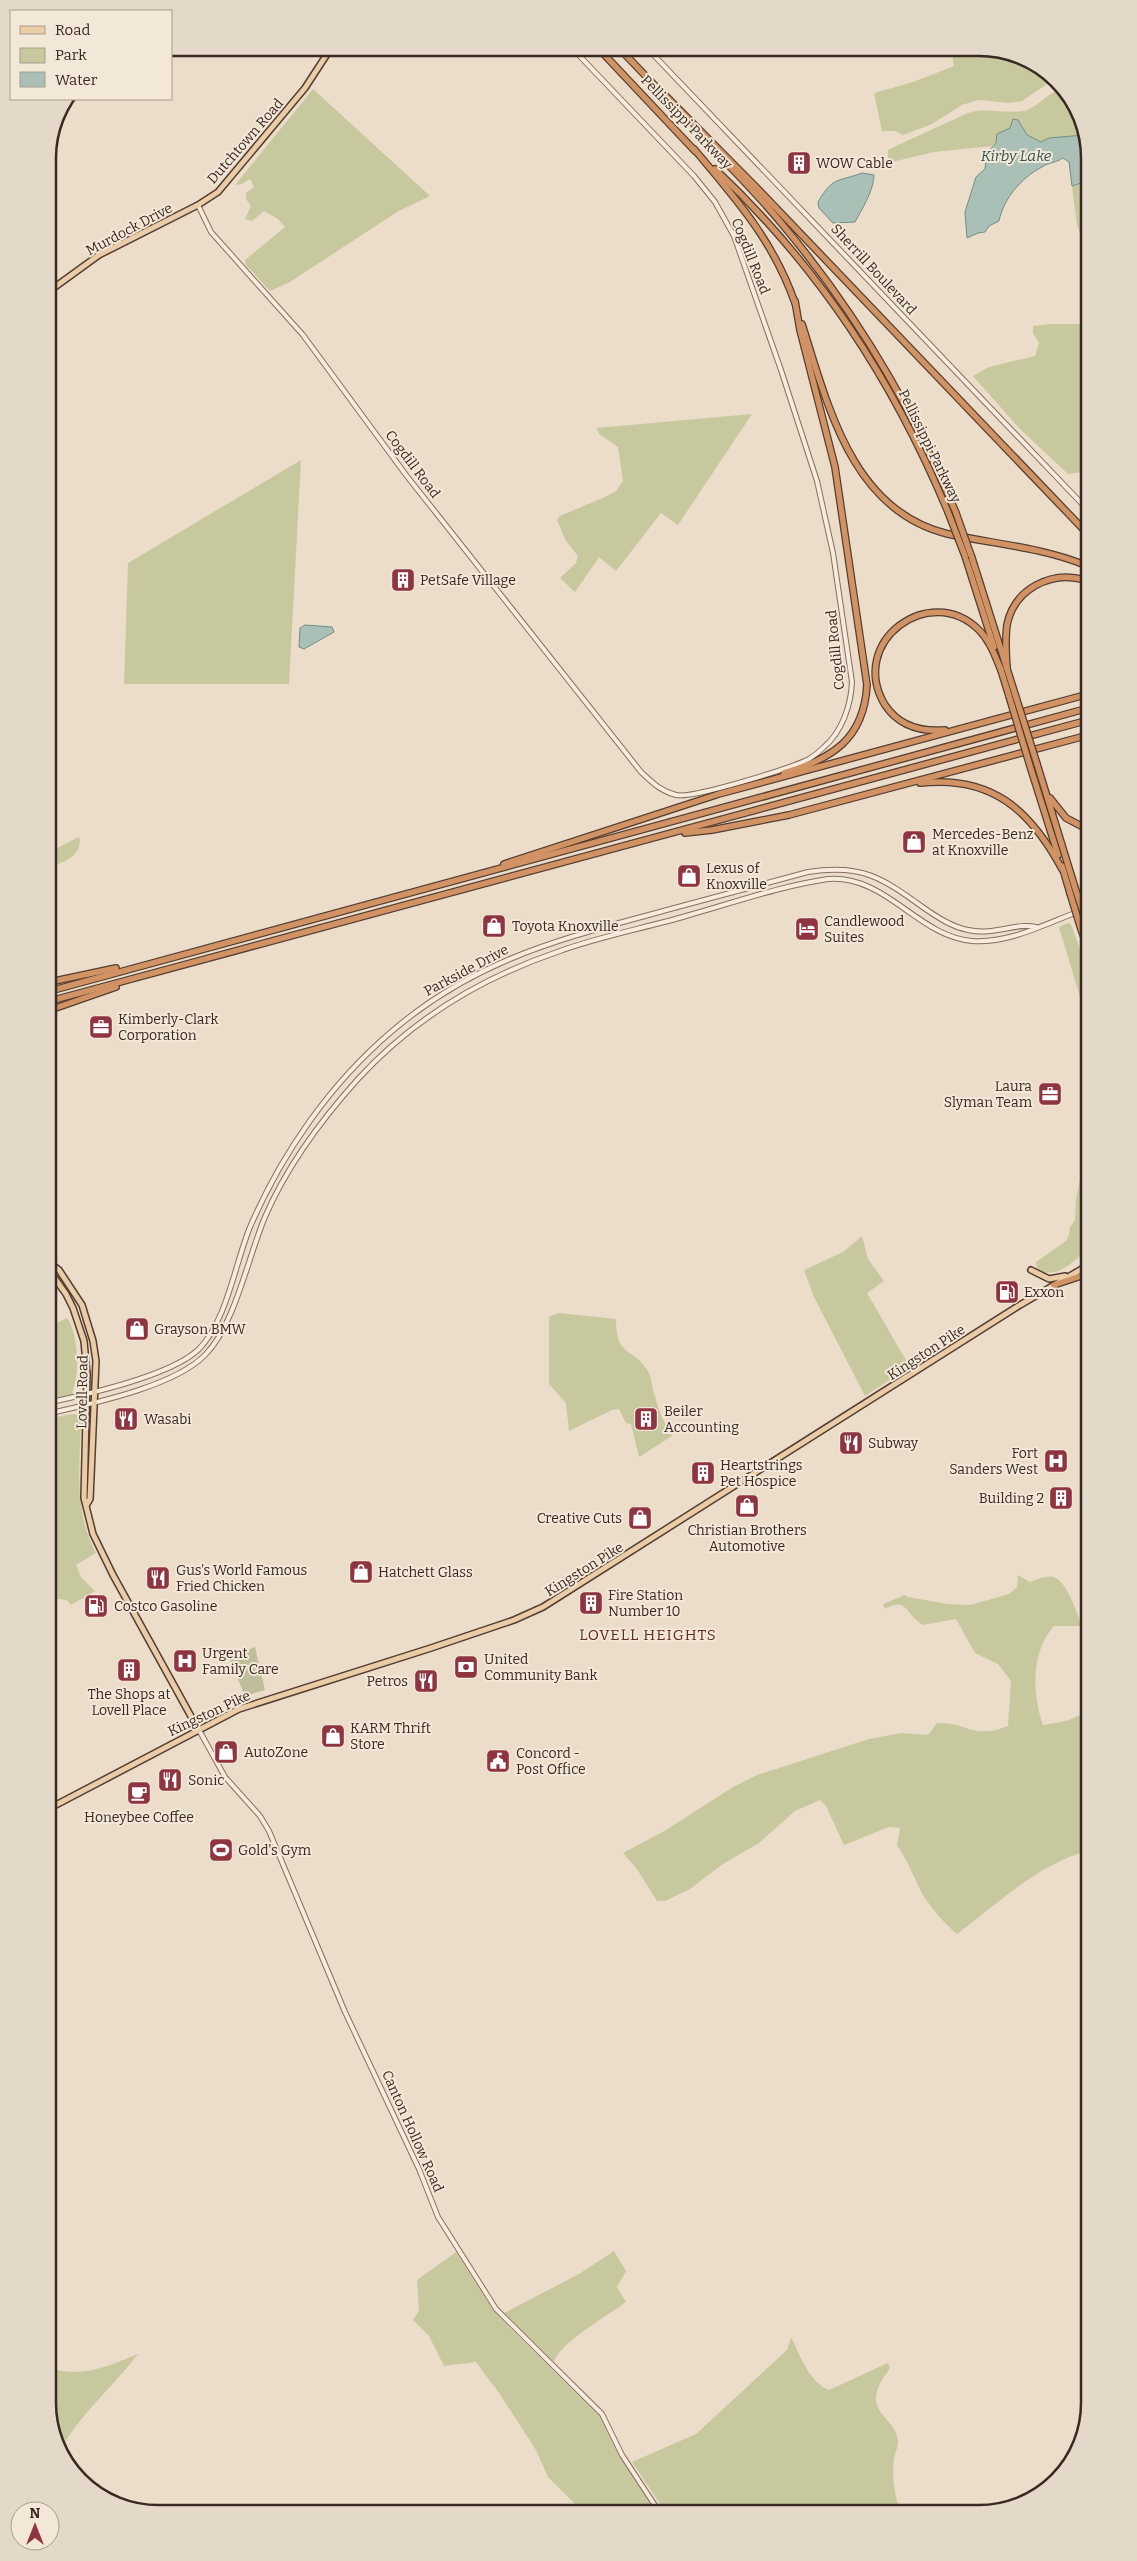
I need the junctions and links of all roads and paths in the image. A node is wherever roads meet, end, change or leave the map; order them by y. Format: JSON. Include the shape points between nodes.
{"nodes":[{"id":1,"x":326,"y":56,"type":"edge"},
{"id":2,"x":580,"y":56,"type":"edge"},
{"id":3,"x":606,"y":56,"type":"edge"},
{"id":4,"x":627,"y":56,"type":"edge"},
{"id":5,"x":655,"y":56,"type":"edge"},
{"id":6,"x":658,"y":89,"type":"junction"},
{"id":7,"x":694,"y":149,"type":"junction"},
{"id":8,"x":198,"y":205,"type":"junction"},
{"id":9,"x":56,"y":286,"type":"edge"},
{"id":10,"x":795,"y":301,"type":"junction"},
{"id":11,"x":1081,"y":504,"type":"edge"},
{"id":12,"x":1081,"y":527,"type":"edge"},
{"id":13,"x":1081,"y":564,"type":"edge"},
{"id":14,"x":1081,"y":580,"type":"edge"},
{"id":15,"x":1004,"y":669,"type":"junction"},
{"id":16,"x":1081,"y":694,"type":"edge"},
{"id":17,"x":1081,"y":710,"type":"edge"},
{"id":18,"x":1081,"y":723,"type":"edge"},
{"id":19,"x":960,"y":728,"type":"junction"},
{"id":20,"x":1081,"y":737,"type":"edge"},
{"id":21,"x":1033,"y":765,"type":"junction"},
{"id":22,"x":903,"y":785,"type":"junction"},
{"id":23,"x":1044,"y":787,"type":"junction"},
{"id":24,"x":690,"y":803,"type":"junction"},
{"id":25,"x":1081,"y":827,"type":"edge"},
{"id":26,"x":670,"y":834,"type":"junction"},
{"id":27,"x":1062,"y":869,"type":"junction"},
{"id":28,"x":446,"y":883,"type":"junction"},
{"id":29,"x":1073,"y":892,"type":"junction"},
{"id":30,"x":1081,"y":910,"type":"edge"},
{"id":31,"x":1081,"y":911,"type":"edge"},
{"id":32,"x":1036,"y":926,"type":"junction"},
{"id":33,"x":1081,"y":928,"type":"edge"},
{"id":34,"x":140,"y":964,"type":"junction"},
{"id":35,"x":155,"y":974,"type":"junction"},
{"id":36,"x":56,"y":981,"type":"edge"},
{"id":37,"x":56,"y":989,"type":"edge"},
{"id":38,"x":56,"y":999,"type":"edge"},
{"id":39,"x":56,"y":1008,"type":"edge"},
{"id":40,"x":56,"y":1266,"type":"edge"},
{"id":41,"x":1081,"y":1268,"type":"edge"},
{"id":42,"x":1031,"y":1270,"type":"dead end"},
{"id":43,"x":1070,"y":1275,"type":"junction"},
{"id":44,"x":1081,"y":1276,"type":"edge"},
{"id":45,"x":56,"y":1281,"type":"edge"},
{"id":46,"x":1054,"y":1285,"type":"junction"},
{"id":47,"x":82,"y":1305,"type":"junction"},
{"id":48,"x":73,"y":1308,"type":"junction"},
{"id":49,"x":163,"y":1370,"type":"junction"},
{"id":50,"x":169,"y":1378,"type":"junction"},
{"id":51,"x":95,"y":1392,"type":"junction"},
{"id":52,"x":87,"y":1394,"type":"junction"},
{"id":53,"x":56,"y":1401,"type":"edge"},
{"id":54,"x":94,"y":1403,"type":"junction"},
{"id":55,"x":86,"y":1405,"type":"junction"},
{"id":56,"x":56,"y":1412,"type":"edge"},
{"id":57,"x":87,"y":1504,"type":"junction"},
{"id":58,"x":198,"y":1729,"type":"junction"},
{"id":59,"x":56,"y":1805,"type":"edge"},
{"id":60,"x":655,"y":2505,"type":"edge"}],
"edges":[{"from":1,"to":8,"type":"main road","name":"Dutchtown Road","via":[[305,88],[255,150],[218,192]]},
{"from":2,"to":8,"type":"street","name":"Cogdill Road","via":[[704,188],[728,224],[805,441],[833,553],[852,682],[847,711],[826,746],[810,758],[781,770],[700,792],[678,795],[658,789],[641,772],[406,475],[322,358],[211,232]]},
{"from":3,"to":7,"type":"highway","name":"Pellissippi Parkway"},
{"from":4,"to":6,"type":"highway","name":"Pellissippi Parkway"},
{"from":5,"to":11,"type":"street","name":"Sherrill Boulevard"},
{"from":6,"to":12,"type":"highway"},
{"from":6,"to":15,"type":"highway","name":"Pellissippi Parkway","bridge":true,"via":[[766,205],[835,292],[892,382],[921,436],[956,514]]},
{"from":7,"to":10,"type":"highway","via":[[762,233]]},
{"from":7,"to":15,"type":"highway","name":"Pellissippi Parkway","bridge":true,"via":[[803,263],[874,363],[904,417],[948,512]]},
{"from":8,"to":9,"type":"main road","name":"Murdock Drive","via":[[99,255]]},
{"from":10,"to":13,"type":"highway","via":[[845,445],[862,476],[885,501],[909,518],[941,532],[1028,548]]},
{"from":10,"to":24,"type":"highway","via":[[838,484],[866,666],[865,706],[848,738],[824,758]]},
{"from":14,"to":15,"type":"highway","via":[[1057,577],[1035,586],[1021,597],[1007,625]]},
{"from":15,"to":19,"type":"highway","via":[[980,631],[951,615],[914,617],[887,636],[875,672],[878,689],[887,708],[903,722],[920,729]]},
{"from":15,"to":21,"type":"highway","name":"Pellissippi Parkway","bridge":true},
{"from":16,"to":19,"type":"highway"},
{"from":17,"to":28,"type":"highway"},
{"from":18,"to":26,"type":"highway"},
{"from":19,"to":24,"type":"highway"},
{"from":20,"to":22,"type":"highway"},
{"from":21,"to":23,"type":"highway","name":"Pellissippi Parkway"},
{"from":21,"to":27,"type":"highway","name":"Pellissippi Parkway"},
{"from":22,"to":26,"type":"highway","via":[[761,821]]},
{"from":22,"to":27,"type":"highway","via":[[952,782],[997,796],[1036,826]]},
{"from":23,"to":25,"type":"highway","via":[[1063,815]]},
{"from":23,"to":29,"type":"highway","name":"Pellissippi Parkway"},
{"from":24,"to":28,"type":"highway"},
{"from":26,"to":35,"type":"highway"},
{"from":27,"to":29,"type":"highway","name":"Pellissippi Parkway"},
{"from":28,"to":34,"type":"highway"},
{"from":29,"to":30,"type":"highway","name":"Pellissippi Parkway","bridge":true},
{"from":29,"to":33,"type":"highway","name":"Pellissippi Parkway","bridge":true},
{"from":31,"to":32,"type":"street","name":"Parkside Drive"},
{"from":32,"to":49,"type":"street","name":"Parkside Drive","via":[[1028,924],[997,932],[967,930],[936,916],[874,875],[829,869],[558,939],[500,962],[432,999],[349,1072],[304,1128],[279,1168],[243,1243],[213,1330],[199,1349]]},
{"from":32,"to":50,"type":"street","name":"Parkside Drive","via":[[995,941],[949,936],[870,886],[828,879],[562,950],[512,969],[473,989],[439,1008],[398,1041],[358,1079],[314,1135],[267,1214],[221,1335],[200,1360]]},
{"from":34,"to":36,"type":"highway"},
{"from":34,"to":37,"type":"highway"},
{"from":35,"to":38,"type":"highway"},
{"from":35,"to":39,"type":"highway"},
{"from":40,"to":47,"type":"main road","name":"Lovell Road"},
{"from":41,"to":43,"type":"main road","name":"Kingston Pike"},
{"from":42,"to":43,"type":"main road","via":[[1049,1279]]},
{"from":43,"to":46,"type":"main road","name":"Kingston Pike"},
{"from":44,"to":46,"type":"highway"},
{"from":45,"to":48,"type":"main road","name":"Lovell Road"},
{"from":46,"to":58,"type":"main road","name":"Kingston Pike","via":[[543,1608],[431,1648],[248,1706]]},
{"from":47,"to":48,"type":"main road"},
{"from":47,"to":51,"type":"main road","name":"Lovell Road","via":[[96,1361]]},
{"from":48,"to":52,"type":"main road","name":"Lovell Road","via":[[84,1341]]},
{"from":49,"to":50,"type":"street"},
{"from":49,"to":51,"type":"street","name":"Parkside Drive"},
{"from":50,"to":54,"type":"street","name":"Parkside Drive"},
{"from":51,"to":52,"type":"street","name":"Parkside Drive"},
{"from":51,"to":54,"type":"main road","name":"Lovell Road"},
{"from":52,"to":53,"type":"street","name":"Parkside Drive"},
{"from":52,"to":55,"type":"main road","name":"Lovell Road"},
{"from":54,"to":55,"type":"street","name":"Parkside Drive"},
{"from":54,"to":57,"type":"main road","name":"Lovell Road","via":[[90,1498]]},
{"from":55,"to":56,"type":"street","name":"Parkside Drive"},
{"from":55,"to":57,"type":"main road","name":"Lovell Road","via":[[83,1471]]},
{"from":57,"to":58,"type":"main road","name":"Lovell Road","via":[[93,1534],[103,1555]]},
{"from":58,"to":59,"type":"main road","name":"Kingston Pike"},
{"from":58,"to":60,"type":"street","name":"Canton Hollow Road","via":[[225,1777],[269,1830],[342,2003],[420,2169],[438,2217],[496,2309],[602,2414],[622,2455]]}]}
